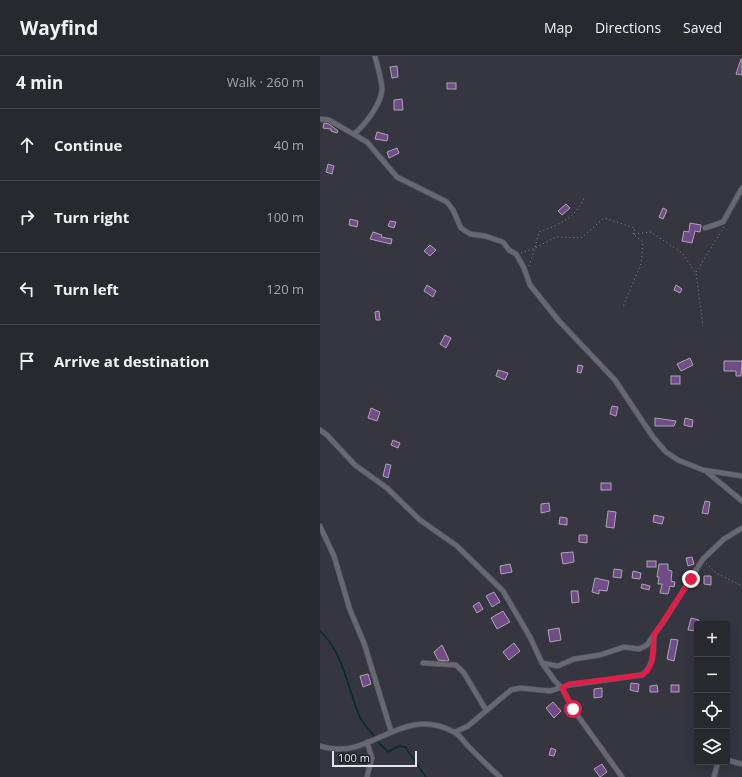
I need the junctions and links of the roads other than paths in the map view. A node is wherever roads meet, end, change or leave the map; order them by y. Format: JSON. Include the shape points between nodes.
{"nodes":[{"id":1,"x":375,"y":56,"type":"edge"},
{"id":2,"x":320,"y":119,"type":"edge"},
{"id":3,"x":354,"y":134,"type":"junction"},
{"id":4,"x":742,"y":188,"type":"edge"},
{"id":5,"x":705,"y":228,"type":"dead end"},
{"id":6,"x":320,"y":430,"type":"edge"},
{"id":7,"x":706,"y":470,"type":"junction"},
{"id":8,"x":742,"y":476,"type":"edge"},
{"id":9,"x":742,"y":501,"type":"edge"},
{"id":10,"x":320,"y":526,"type":"edge"},
{"id":11,"x":742,"y":528,"type":"edge"},
{"id":12,"x":654,"y":635,"type":"junction"},
{"id":13,"x":423,"y":663,"type":"dead end"},
{"id":14,"x":542,"y":663,"type":"junction"},
{"id":15,"x":562,"y":688,"type":"junction"},
{"id":16,"x":486,"y":710,"type":"junction"},
{"id":17,"x":392,"y":731,"type":"junction"},
{"id":18,"x":455,"y":732,"type":"junction"},
{"id":19,"x":367,"y":742,"type":"junction"},
{"id":20,"x":320,"y":746,"type":"edge"},
{"id":21,"x":730,"y":761,"type":"edge"},
{"id":22,"x":742,"y":764,"type":"edge"},
{"id":23,"x":717,"y":765,"type":"edge"},
{"id":24,"x":367,"y":777,"type":"edge"},
{"id":25,"x":500,"y":777,"type":"edge"},
{"id":26,"x":622,"y":777,"type":"edge"},
{"id":27,"x":714,"y":777,"type":"edge"}],
"edges":[{"from":1,"to":3,"type":"street","via":[[382,89],[380,97],[368,118]]},
{"from":2,"to":3,"type":"street","via":[[328,120]]},
{"from":3,"to":7,"type":"street","via":[[372,146],[397,177],[447,202],[461,228],[470,234],[503,242],[516,254],[530,285],[559,321],[615,380],[659,446],[678,460]]},
{"from":4,"to":5,"type":"street","via":[[723,222]]},
{"from":6,"to":14,"type":"street","via":[[355,465],[387,488],[420,520],[457,546],[503,591]]},
{"from":7,"to":8,"type":"street"},
{"from":7,"to":9,"type":"street"},
{"from":10,"to":17,"type":"street","via":[[334,556]]},
{"from":11,"to":12,"type":"street","via":[[718,544],[703,559]]},
{"from":12,"to":14,"type":"street","via":[[647,645],[639,649],[624,647],[600,655],[574,659],[558,666]]},
{"from":12,"to":15,"type":"street","via":[[652,661],[642,675],[569,684]]},
{"from":13,"to":16,"type":"street","via":[[456,665],[464,673]]},
{"from":14,"to":15,"type":"street"},
{"from":15,"to":16,"type":"street","via":[[550,691],[520,688],[511,690],[497,704]]},
{"from":15,"to":26,"type":"street","via":[[573,709]]},
{"from":16,"to":18,"type":"street","via":[[468,726]]},
{"from":17,"to":18,"type":"street","via":[[417,722]]},
{"from":17,"to":19,"type":"street"},
{"from":18,"to":25,"type":"street"},
{"from":19,"to":20,"type":"street","via":[[343,750]]},
{"from":19,"to":24,"type":"street","via":[[372,758]]},
{"from":21,"to":22,"type":"street"},
{"from":23,"to":27,"type":"street"}]}
